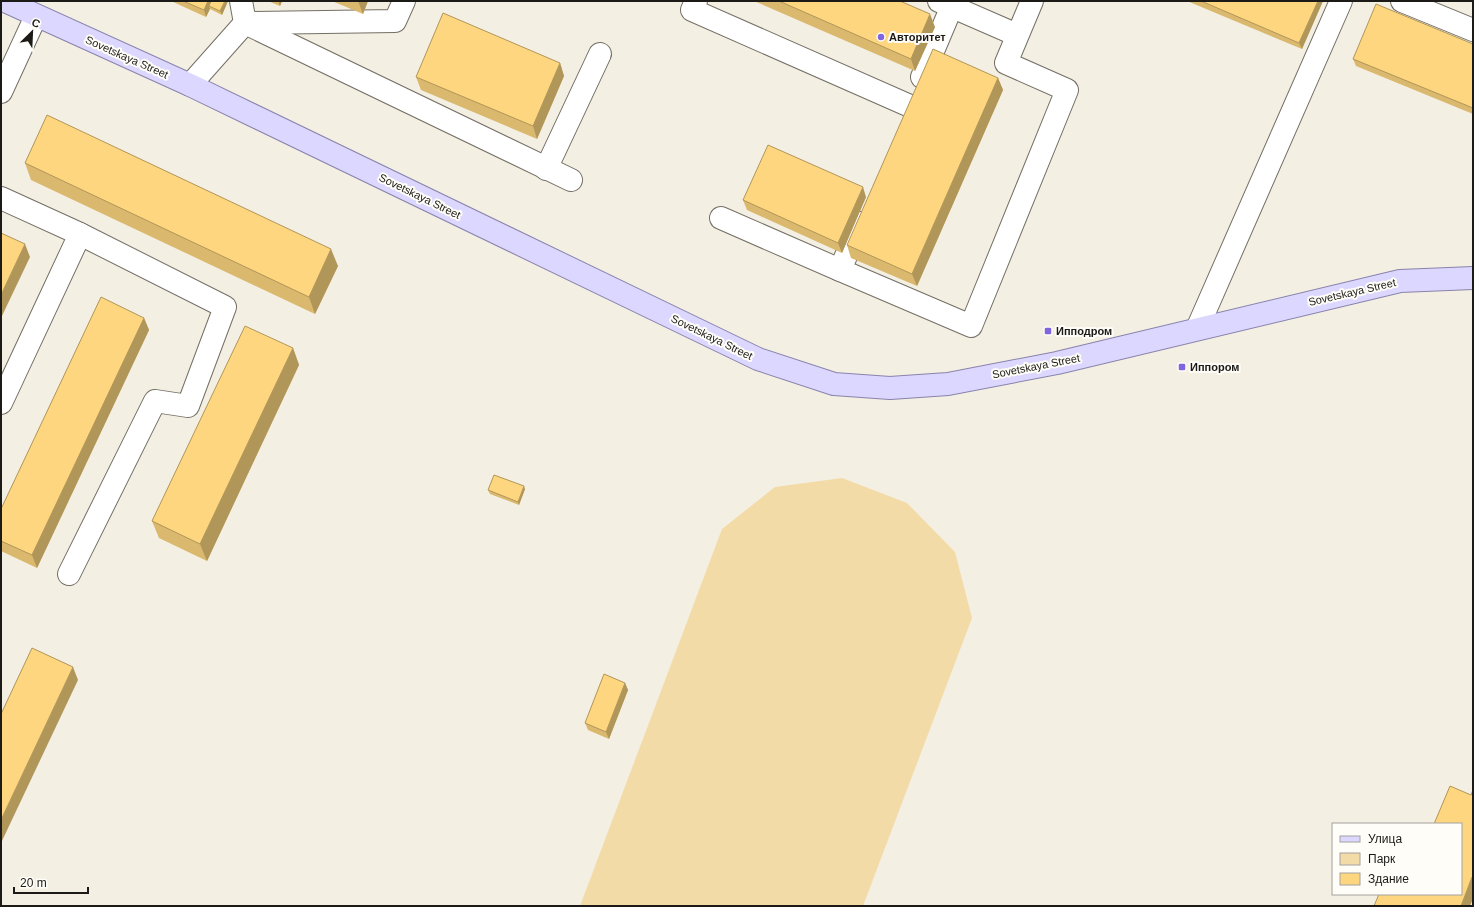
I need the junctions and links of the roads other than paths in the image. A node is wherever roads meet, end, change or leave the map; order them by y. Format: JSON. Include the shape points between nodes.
{"nodes":[{"id":1,"x":5,"y":1,"type":"edge"},
{"id":2,"x":241,"y":1,"type":"edge"},
{"id":3,"x":404,"y":1,"type":"edge"},
{"id":4,"x":696,"y":1,"type":"edge"},
{"id":5,"x":1032,"y":1,"type":"edge"},
{"id":6,"x":1340,"y":1,"type":"edge"},
{"id":7,"x":1402,"y":1,"type":"edge"},
{"id":8,"x":946,"y":4,"type":"edge"},
{"id":9,"x":36,"y":16,"type":"junction"},
{"id":10,"x":245,"y":23,"type":"junction"},
{"id":11,"x":1473,"y":30,"type":"edge"},
{"id":12,"x":1017,"y":35,"type":"junction"},
{"id":13,"x":600,"y":54,"type":"dead end"},
{"id":14,"x":190,"y":85,"type":"junction"},
{"id":15,"x":1,"y":92,"type":"edge"},
{"id":16,"x":910,"y":106,"type":"junction"},
{"id":17,"x":901,"y":128,"type":"edge"},
{"id":18,"x":546,"y":169,"type":"junction"},
{"id":19,"x":571,"y":180,"type":"dead end"},
{"id":20,"x":1,"y":198,"type":"edge"},
{"id":21,"x":868,"y":206,"type":"edge"},
{"id":22,"x":721,"y":218,"type":"dead end"},
{"id":23,"x":80,"y":234,"type":"junction"},
{"id":24,"x":840,"y":270,"type":"junction"},
{"id":25,"x":1473,"y":278,"type":"edge"},
{"id":26,"x":1197,"y":329,"type":"junction"},
{"id":27,"x":1,"y":403,"type":"edge"},
{"id":28,"x":69,"y":574,"type":"dead end"}],
"edges":[{"from":1,"to":9,"type":"main road","name":"Sovetskaya Street"},
{"from":2,"to":10,"type":"street"},
{"from":3,"to":10,"type":"street","via":[[395,21]]},
{"from":4,"to":16,"type":"street","via":[[692,10]]},
{"from":5,"to":12,"type":"street"},
{"from":6,"to":26,"type":"street"},
{"from":7,"to":11,"type":"street"},
{"from":8,"to":12,"type":"street"},
{"from":8,"to":16,"type":"street"},
{"from":9,"to":14,"type":"main road","name":"Sovetskaya Street"},
{"from":9,"to":15,"type":"street"},
{"from":10,"to":14,"type":"street"},
{"from":10,"to":18,"type":"street"},
{"from":12,"to":24,"type":"street","via":[[1006,63],[1067,90],[971,326]]},
{"from":13,"to":18,"type":"street"},
{"from":14,"to":26,"type":"main road","name":"Sovetskaya Street","via":[[758,359],[834,384],[890,388],[948,384],[1057,364]]},
{"from":16,"to":17,"type":"street"},
{"from":18,"to":19,"type":"street"},
{"from":20,"to":23,"type":"street"},
{"from":21,"to":24,"type":"street"},
{"from":22,"to":24,"type":"street"},
{"from":23,"to":27,"type":"street"},
{"from":23,"to":28,"type":"street","via":[[226,307],[188,406],[155,401]]},
{"from":25,"to":26,"type":"main road","name":"Sovetskaya Street","via":[[1400,281]]}]}
